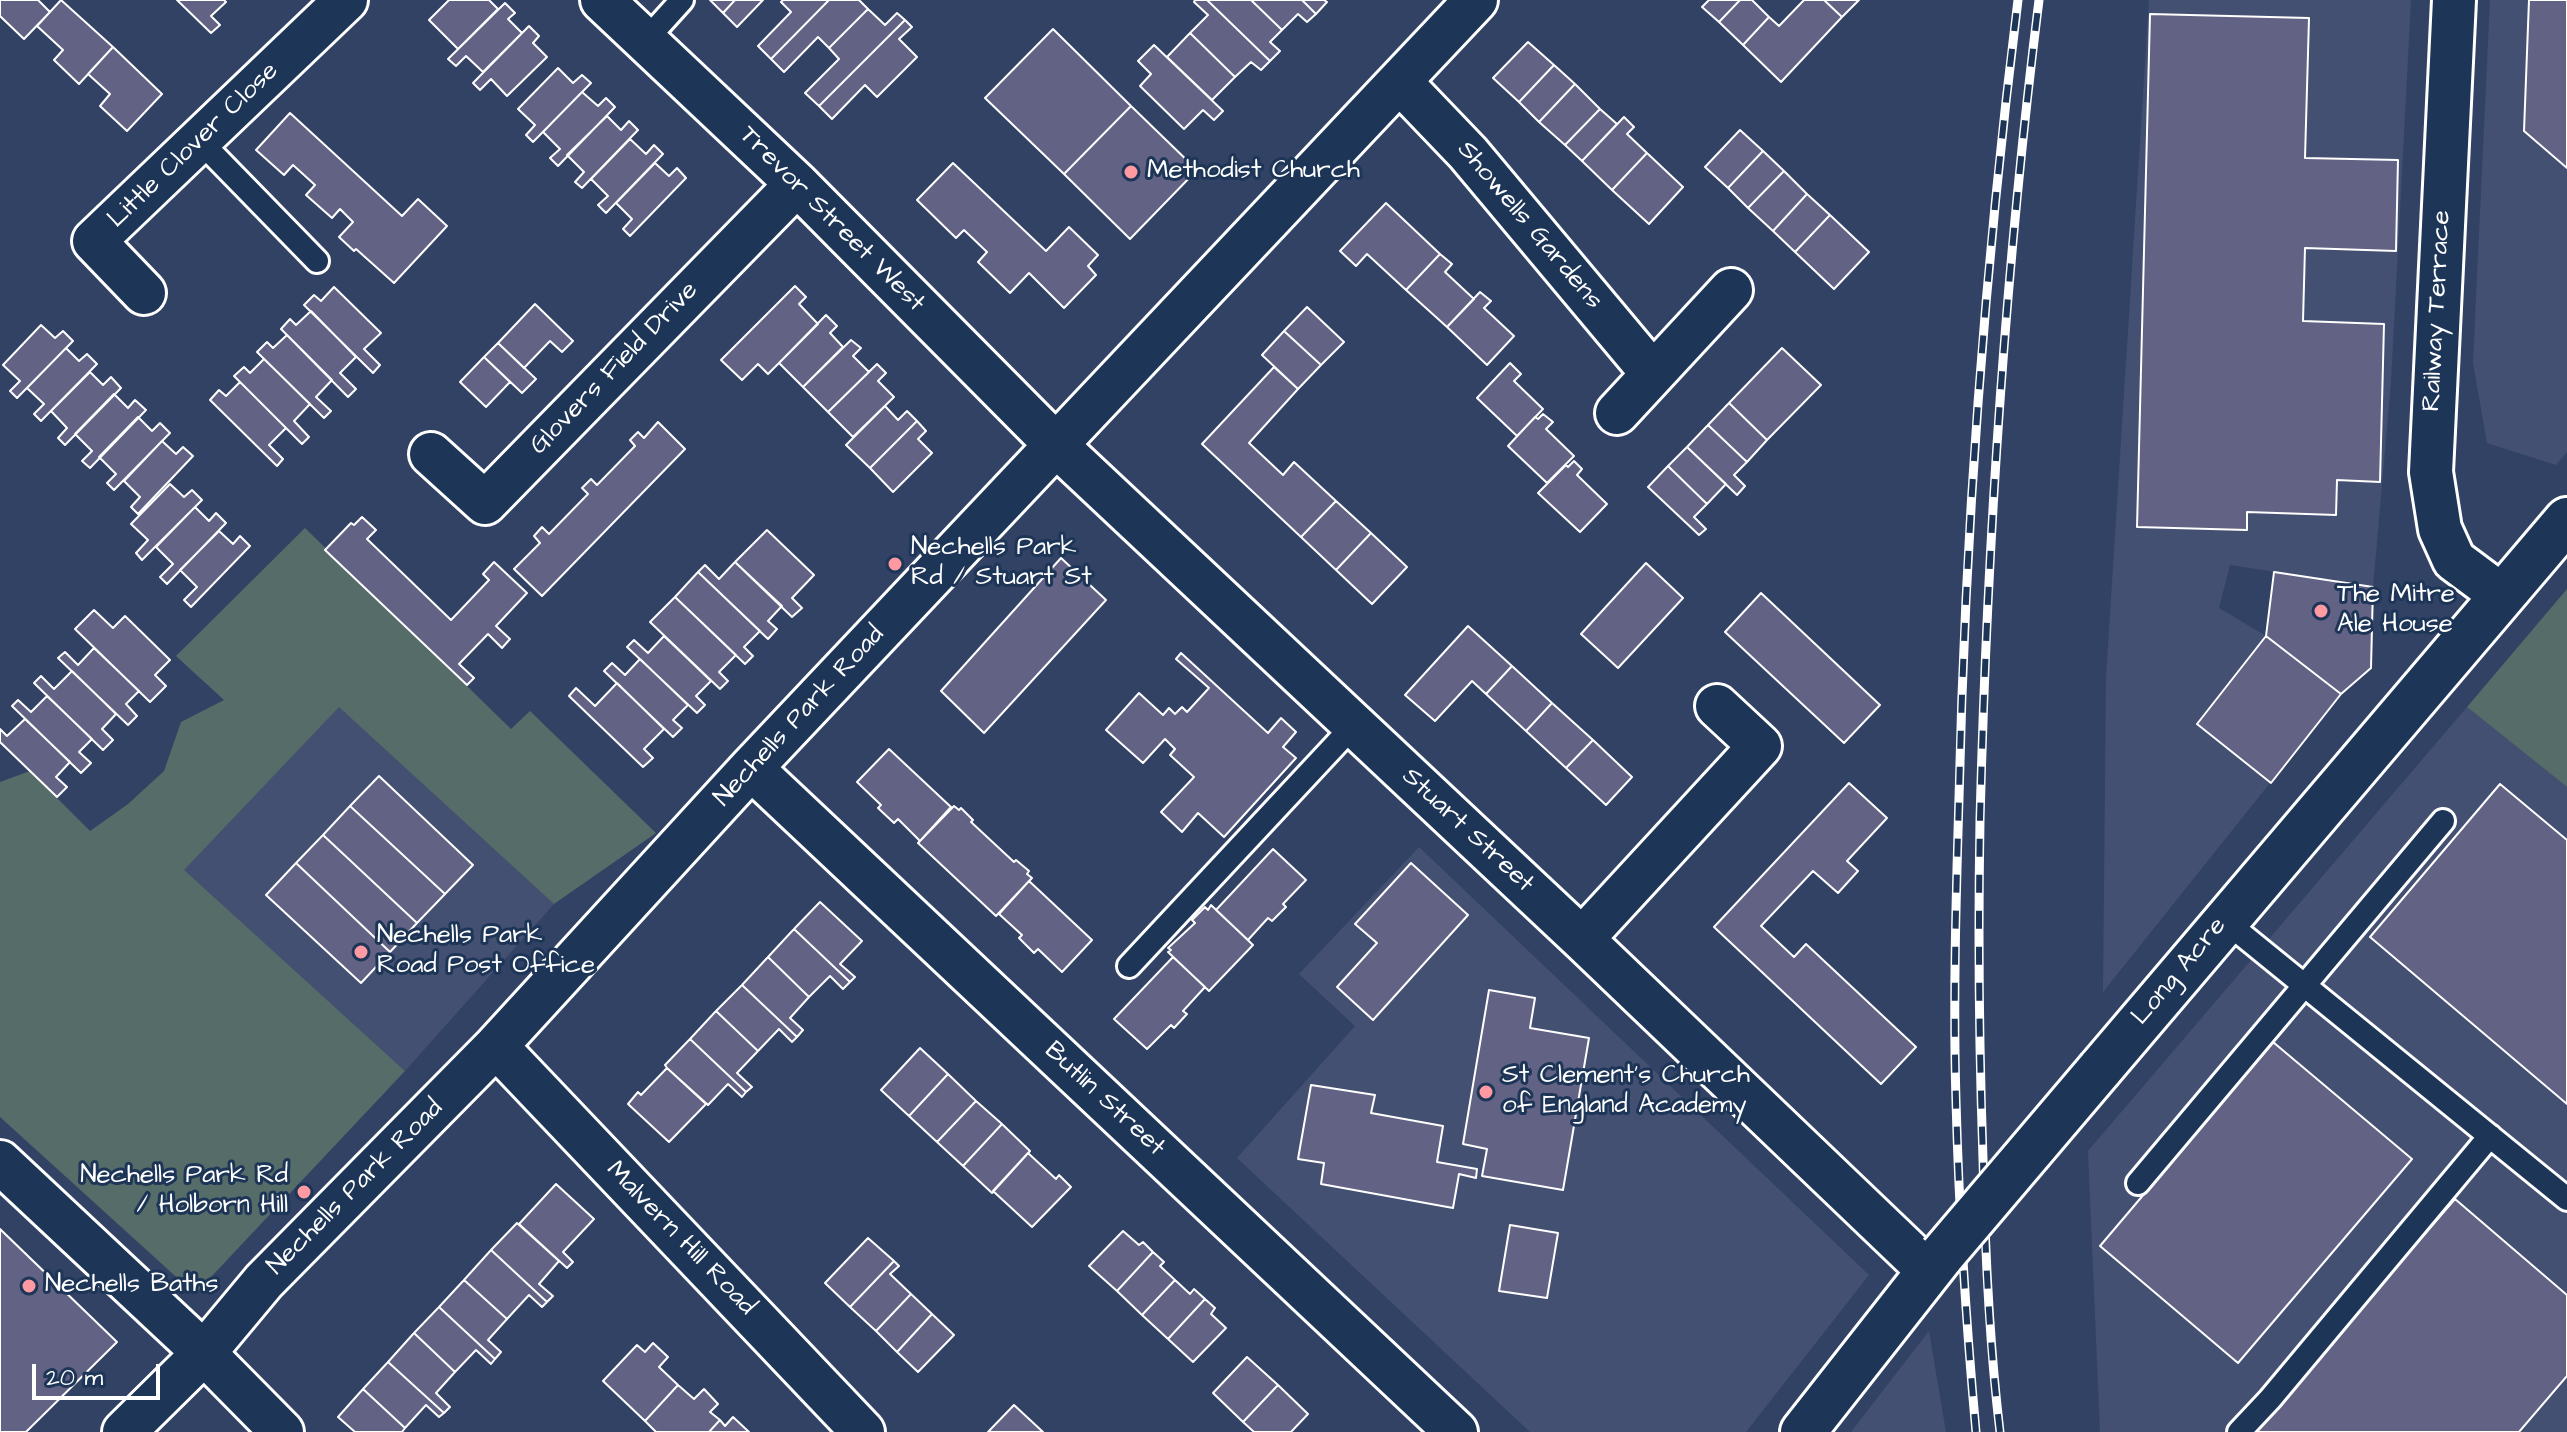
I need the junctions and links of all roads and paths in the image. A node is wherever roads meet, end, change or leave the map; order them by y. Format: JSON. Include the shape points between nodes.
{"nodes":[{"id":1,"x":346,"y":0,"type":"edge"},
{"id":2,"x":602,"y":0,"type":"edge"},
{"id":3,"x":682,"y":0,"type":"edge"},
{"id":4,"x":2454,"y":0,"type":"edge"},
{"id":5,"x":1460,"y":5,"type":"edge"},
{"id":6,"x":645,"y":41,"type":"junction"},
{"id":7,"x":1400,"y":82,"type":"junction"},
{"id":8,"x":199,"y":140,"type":"junction"},
{"id":9,"x":797,"y":184,"type":"junction"},
{"id":10,"x":317,"y":261,"type":"dead end"},
{"id":11,"x":1731,"y":290,"type":"dead end"},
{"id":12,"x":144,"y":293,"type":"dead end"},
{"id":13,"x":1653,"y":374,"type":"junction"},
{"id":14,"x":1617,"y":413,"type":"dead end"},
{"id":15,"x":1056,"y":445,"type":"junction"},
{"id":16,"x":431,"y":454,"type":"dead end"},
{"id":17,"x":2567,"y":520,"type":"edge"},
{"id":18,"x":2501,"y":595,"type":"junction"},
{"id":19,"x":1717,"y":706,"type":"dead end"},
{"id":20,"x":1354,"y":725,"type":"junction"},
{"id":21,"x":751,"y":768,"type":"junction"},
{"id":22,"x":2443,"y":821,"type":"dead end"},
{"id":23,"x":2224,"y":920,"type":"junction"},
{"id":24,"x":1582,"y":939,"type":"junction"},
{"id":25,"x":1129,"y":966,"type":"dead end"},
{"id":26,"x":2305,"y":985,"type":"junction"},
{"id":27,"x":496,"y":1046,"type":"junction"},
{"id":28,"x":2490,"y":1136,"type":"junction"},
{"id":29,"x":0,"y":1162,"type":"edge"},
{"id":30,"x":2138,"y":1183,"type":"dead end"},
{"id":31,"x":2567,"y":1199,"type":"edge"},
{"id":32,"x":1936,"y":1263,"type":"junction"},
{"id":33,"x":204,"y":1353,"type":"junction"},
{"id":34,"x":124,"y":1432,"type":"edge"},
{"id":35,"x":282,"y":1432,"type":"edge"},
{"id":36,"x":863,"y":1432,"type":"edge"},
{"id":37,"x":1456,"y":1432,"type":"edge"},
{"id":38,"x":1803,"y":1432,"type":"edge"},
{"id":39,"x":2239,"y":1432,"type":"edge"}],
"edges":[{"from":1,"to":8,"type":"street","name":"Little Clover Close"},
{"from":2,"to":6,"type":"street","name":"Trevor Street West"},
{"from":3,"to":6,"type":"lane"},
{"from":4,"to":18,"type":"street","name":"Railway Terrace","via":[[2431,472],[2440,529],[2454,560]]},
{"from":5,"to":7,"type":"street","name":"Nechells Park Road"},
{"from":6,"to":9,"type":"street","name":"Trevor Street West"},
{"from":7,"to":13,"type":"street","name":"Showells Gardens","via":[[1468,153]]},
{"from":7,"to":15,"type":"street","name":"Nechells Park Road"},
{"from":8,"to":10,"type":"lane"},
{"from":8,"to":12,"type":"street","name":"Little Clover Close","via":[[94,241]]},
{"from":9,"to":15,"type":"street","name":"Trevor Street West"},
{"from":9,"to":16,"type":"street","name":"Glovers Field Drive","via":[[485,503]]},
{"from":11,"to":13,"type":"street"},
{"from":13,"to":14,"type":"street"},
{"from":15,"to":20,"type":"street","name":"Stuart Street"},
{"from":15,"to":21,"type":"street","name":"Nechells Park Road"},
{"from":17,"to":18,"type":"street","name":"Long Acre"},
{"from":18,"to":23,"type":"street","name":"Long Acre"},
{"from":19,"to":24,"type":"street","via":[[1760,746]]},
{"from":20,"to":24,"type":"street","name":"Stuart Street"},
{"from":20,"to":25,"type":"lane"},
{"from":21,"to":27,"type":"street","name":"Nechells Park Road"},
{"from":21,"to":37,"type":"street","name":"Butlin Street"},
{"from":22,"to":26,"type":"lane"},
{"from":23,"to":26,"type":"lane"},
{"from":23,"to":32,"type":"street","name":"Long Acre","bridge":true},
{"from":24,"to":32,"type":"street","name":"Stuart Street","via":[[1875,1220]]},
{"from":26,"to":28,"type":"lane"},
{"from":26,"to":30,"type":"lane"},
{"from":27,"to":33,"type":"street","name":"Nechells Park Road","via":[[264,1281]]},
{"from":27,"to":36,"type":"street","name":"Malvern Hill Road"},
{"from":28,"to":31,"type":"lane"},
{"from":28,"to":39,"type":"lane"},
{"from":29,"to":33,"type":"street"},
{"from":32,"to":38,"type":"street","name":"Long Acre"},
{"from":33,"to":34,"type":"street","name":"Nechells Park Road"},
{"from":33,"to":35,"type":"street"}]}
